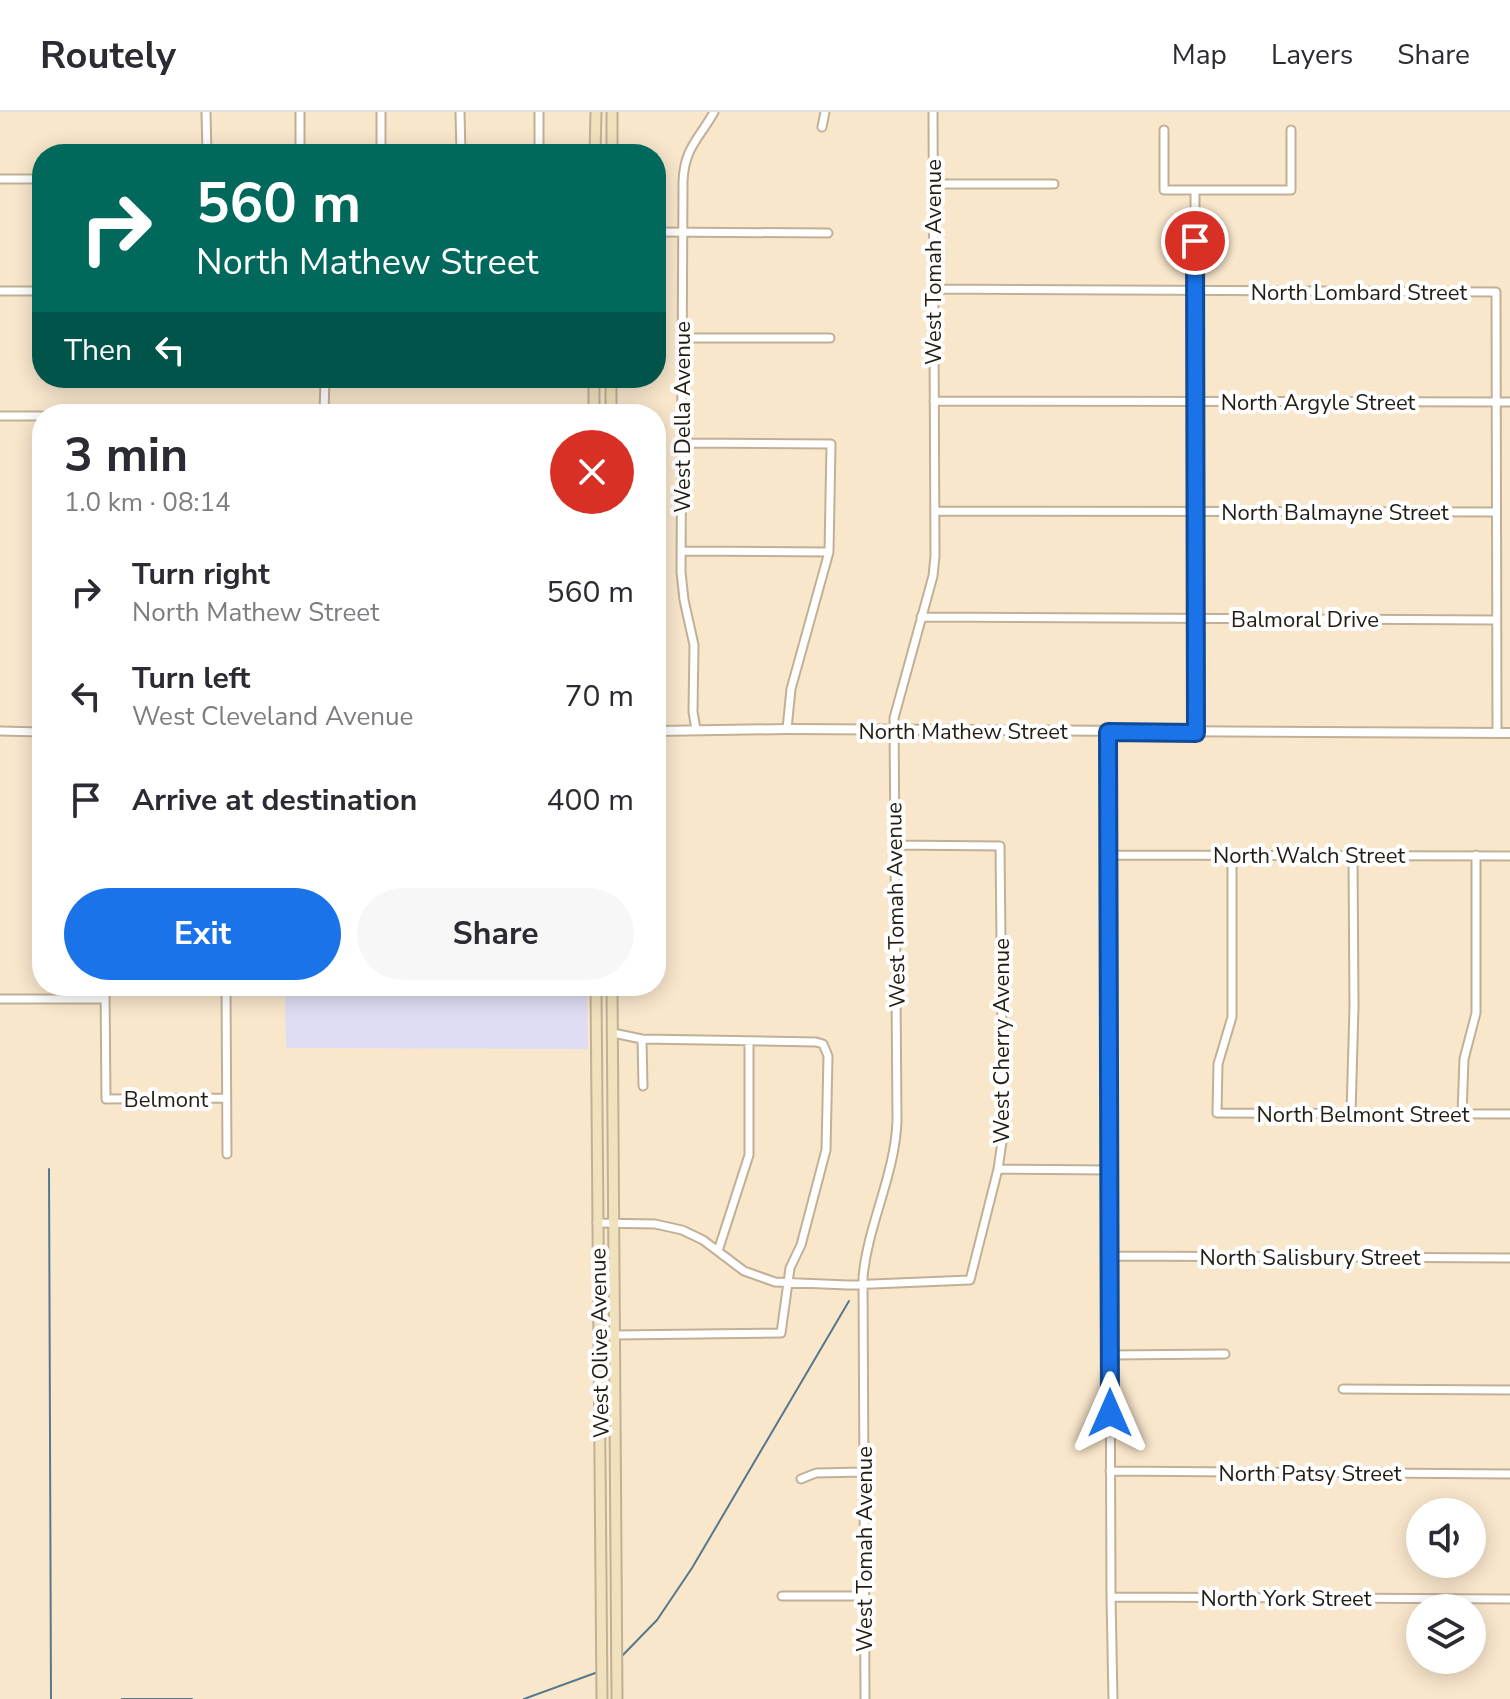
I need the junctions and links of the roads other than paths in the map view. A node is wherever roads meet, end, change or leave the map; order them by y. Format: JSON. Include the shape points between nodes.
{"nodes":[{"id":1,"x":206,"y":112,"type":"edge"},
{"id":2,"x":300,"y":112,"type":"edge"},
{"id":3,"x":381,"y":112,"type":"edge"},
{"id":4,"x":460,"y":112,"type":"edge"},
{"id":5,"x":539,"y":112,"type":"edge"},
{"id":6,"x":596,"y":112,"type":"edge"},
{"id":7,"x":612,"y":112,"type":"edge"},
{"id":8,"x":714,"y":112,"type":"edge"},
{"id":9,"x":825,"y":112,"type":"edge"},
{"id":10,"x":933,"y":112,"type":"edge"},
{"id":11,"x":822,"y":127,"type":"dead end"},
{"id":12,"x":1164,"y":130,"type":"dead end"},
{"id":13,"x":1291,"y":130,"type":"dead end"},
{"id":14,"x":207,"y":144,"type":"edge"},
{"id":15,"x":300,"y":144,"type":"edge"},
{"id":16,"x":381,"y":144,"type":"edge"},
{"id":17,"x":461,"y":144,"type":"edge"},
{"id":18,"x":539,"y":144,"type":"edge"},
{"id":19,"x":595,"y":144,"type":"edge"},
{"id":20,"x":612,"y":144,"type":"edge"},
{"id":21,"x":0,"y":179,"type":"edge"},
{"id":22,"x":32,"y":179,"type":"edge"},
{"id":23,"x":933,"y":184,"type":"junction"},
{"id":24,"x":1054,"y":184,"type":"dead end"},
{"id":25,"x":1195,"y":190,"type":"junction"},
{"id":26,"x":666,"y":232,"type":"edge"},
{"id":27,"x":683,"y":232,"type":"junction"},
{"id":28,"x":828,"y":233,"type":"dead end"},
{"id":29,"x":933,"y":289,"type":"junction"},
{"id":30,"x":0,"y":291,"type":"edge"},
{"id":31,"x":32,"y":291,"type":"edge"},
{"id":32,"x":1196,"y":291,"type":"junction"},
{"id":33,"x":682,"y":338,"type":"junction"},
{"id":34,"x":830,"y":338,"type":"dead end"},
{"id":35,"x":934,"y":401,"type":"junction"},
{"id":36,"x":1196,"y":401,"type":"junction"},
{"id":37,"x":1496,"y":402,"type":"junction"},
{"id":38,"x":1510,"y":402,"type":"edge"},
{"id":39,"x":0,"y":416,"type":"edge"},
{"id":40,"x":32,"y":416,"type":"edge"},
{"id":41,"x":682,"y":443,"type":"junction"},
{"id":42,"x":935,"y":511,"type":"junction"},
{"id":43,"x":1196,"y":512,"type":"junction"},
{"id":44,"x":1496,"y":512,"type":"junction"},
{"id":45,"x":681,"y":551,"type":"junction"},
{"id":46,"x":829,"y":552,"type":"junction"},
{"id":47,"x":921,"y":617,"type":"junction"},
{"id":48,"x":1196,"y":619,"type":"junction"},
{"id":49,"x":1496,"y":620,"type":"junction"},
{"id":50,"x":696,"y":729,"type":"junction"},
{"id":51,"x":787,"y":729,"type":"junction"},
{"id":52,"x":666,"y":730,"type":"edge"},
{"id":53,"x":0,"y":731,"type":"edge"},
{"id":54,"x":893,"y":731,"type":"junction"},
{"id":55,"x":32,"y":732,"type":"edge"},
{"id":56,"x":1108,"y":732,"type":"junction"},
{"id":57,"x":1196,"y":733,"type":"junction"},
{"id":58,"x":1497,"y":733,"type":"junction"},
{"id":59,"x":1510,"y":733,"type":"edge"},
{"id":60,"x":894,"y":845,"type":"junction"},
{"id":61,"x":1108,"y":855,"type":"junction"},
{"id":62,"x":1232,"y":855,"type":"junction"},
{"id":63,"x":1353,"y":855,"type":"junction"},
{"id":64,"x":1476,"y":855,"type":"junction"},
{"id":65,"x":1510,"y":856,"type":"edge"},
{"id":66,"x":226,"y":996,"type":"edge"},
{"id":67,"x":596,"y":996,"type":"edge"},
{"id":68,"x":612,"y":996,"type":"edge"},
{"id":69,"x":0,"y":999,"type":"edge"},
{"id":70,"x":105,"y":999,"type":"joint"},
{"id":71,"x":613,"y":1033,"type":"junction"},
{"id":72,"x":642,"y":1039,"type":"junction"},
{"id":73,"x":749,"y":1041,"type":"junction"},
{"id":74,"x":643,"y":1086,"type":"dead end"},
{"id":75,"x":226,"y":1098,"type":"junction"},
{"id":76,"x":1351,"y":1114,"type":"junction"},
{"id":77,"x":1462,"y":1114,"type":"junction"},
{"id":78,"x":1510,"y":1114,"type":"edge"},
{"id":79,"x":227,"y":1154,"type":"dead end"},
{"id":80,"x":998,"y":1169,"type":"junction"},
{"id":81,"x":1109,"y":1170,"type":"junction"},
{"id":82,"x":597,"y":1223,"type":"junction"},
{"id":83,"x":614,"y":1223,"type":"junction"},
{"id":84,"x":718,"y":1251,"type":"junction"},
{"id":85,"x":1110,"y":1256,"type":"junction"},
{"id":86,"x":1510,"y":1258,"type":"edge"},
{"id":87,"x":787,"y":1283,"type":"junction"},
{"id":88,"x":863,"y":1284,"type":"junction"},
{"id":89,"x":615,"y":1335,"type":"junction"},
{"id":90,"x":1225,"y":1354,"type":"dead end"},
{"id":91,"x":1110,"y":1355,"type":"junction"},
{"id":92,"x":1343,"y":1389,"type":"dead end"},
{"id":93,"x":1510,"y":1390,"type":"edge"},
{"id":94,"x":1110,"y":1471,"type":"junction"},
{"id":95,"x":864,"y":1472,"type":"junction"},
{"id":96,"x":1510,"y":1474,"type":"edge"},
{"id":97,"x":801,"y":1479,"type":"dead end"},
{"id":98,"x":782,"y":1596,"type":"dead end"},
{"id":99,"x":865,"y":1596,"type":"junction"},
{"id":100,"x":1111,"y":1597,"type":"junction"},
{"id":101,"x":1510,"y":1599,"type":"edge"},
{"id":102,"x":602,"y":1699,"type":"edge"},
{"id":103,"x":617,"y":1699,"type":"edge"},
{"id":104,"x":865,"y":1699,"type":"edge"},
{"id":105,"x":1113,"y":1699,"type":"edge"}],
"edges":[{"from":1,"to":14,"type":"street"},
{"from":2,"to":15,"type":"street"},
{"from":3,"to":16,"type":"street"},
{"from":4,"to":17,"type":"street"},
{"from":5,"to":18,"type":"street"},
{"from":6,"to":19,"type":"main road"},
{"from":7,"to":20,"type":"main road"},
{"from":8,"to":27,"type":"street","name":"West Della Avenue","via":[[684,162]]},
{"from":9,"to":11,"type":"street"},
{"from":10,"to":23,"type":"street","name":"West Tomah Avenue"},
{"from":12,"to":25,"type":"street","via":[[1164,190]]},
{"from":13,"to":25,"type":"street","via":[[1291,190]]},
{"from":21,"to":22,"type":"street"},
{"from":23,"to":24,"type":"street"},
{"from":23,"to":29,"type":"street","name":"West Tomah Avenue"},
{"from":25,"to":32,"type":"street"},
{"from":26,"to":27,"type":"street"},
{"from":27,"to":28,"type":"street"},
{"from":27,"to":33,"type":"street","name":"West Della Avenue"},
{"from":29,"to":32,"type":"street","name":"North Lombard Street"},
{"from":29,"to":35,"type":"street","name":"West Tomah Avenue"},
{"from":30,"to":31,"type":"street"},
{"from":32,"to":36,"type":"street"},
{"from":32,"to":37,"type":"street","name":"North Lombard Street","via":[[1496,292]]},
{"from":33,"to":34,"type":"street"},
{"from":33,"to":41,"type":"street","name":"West Della Avenue"},
{"from":35,"to":36,"type":"street","name":"North Argyle Street"},
{"from":35,"to":42,"type":"street","name":"West Tomah Avenue"},
{"from":36,"to":37,"type":"street","name":"North Argyle Street"},
{"from":36,"to":43,"type":"street"},
{"from":37,"to":38,"type":"street","name":"North Argyle Street"},
{"from":37,"to":44,"type":"street"},
{"from":39,"to":40,"type":"street"},
{"from":41,"to":45,"type":"street","name":"West Della Avenue"},
{"from":41,"to":46,"type":"street","via":[[831,444]]},
{"from":42,"to":43,"type":"street","name":"North Balmayne Street"},
{"from":42,"to":47,"type":"street","name":"West Tomah Avenue","via":[[934,567]]},
{"from":43,"to":44,"type":"street","name":"North Balmayne Street"},
{"from":43,"to":48,"type":"street"},
{"from":44,"to":49,"type":"street"},
{"from":45,"to":46,"type":"street"},
{"from":45,"to":50,"type":"street","name":"West Della Avenue","via":[[694,645]]},
{"from":46,"to":51,"type":"street","via":[[791,689]]},
{"from":47,"to":48,"type":"street","name":"Balmoral Drive"},
{"from":47,"to":54,"type":"street","name":"West Tomah Avenue"},
{"from":48,"to":49,"type":"street","name":"Balmoral Drive"},
{"from":48,"to":57,"type":"street"},
{"from":49,"to":58,"type":"street"},
{"from":50,"to":51,"type":"street","name":"North Mathew Street"},
{"from":50,"to":52,"type":"street","name":"North Mathew Street"},
{"from":51,"to":54,"type":"street","name":"North Mathew Street"},
{"from":53,"to":55,"type":"street"},
{"from":54,"to":56,"type":"street","name":"North Mathew Street"},
{"from":54,"to":60,"type":"street","name":"West Tomah Avenue"},
{"from":56,"to":57,"type":"street","name":"North Mathew Street"},
{"from":56,"to":61,"type":"street"},
{"from":57,"to":58,"type":"street","name":"North Mathew Street"},
{"from":58,"to":59,"type":"street","name":"North Mathew Street"},
{"from":60,"to":80,"type":"street","name":"West Cherry Avenue","via":[[1000,846],[1003,1124]]},
{"from":60,"to":88,"type":"street","name":"West Tomah Avenue","via":[[896,1133]]},
{"from":61,"to":62,"type":"street","name":"North Walch Street"},
{"from":61,"to":81,"type":"street"},
{"from":62,"to":63,"type":"street","name":"North Walch Street"},
{"from":62,"to":76,"type":"street","name":"North Belmont Street","via":[[1232,1017],[1218,1064],[1217,1113]]},
{"from":63,"to":64,"type":"street","name":"North Walch Street"},
{"from":63,"to":76,"type":"street"},
{"from":64,"to":65,"type":"street","name":"North Walch Street"},
{"from":64,"to":77,"type":"street","via":[[1476,1013],[1464,1059]]},
{"from":66,"to":75,"type":"street"},
{"from":67,"to":82,"type":"main road","name":"West Olive Avenue"},
{"from":68,"to":71,"type":"main road","name":"West Olive Avenue"},
{"from":69,"to":70,"type":"street"},
{"from":70,"to":75,"type":"street","name":"Belmont","via":[[106,1099]]},
{"from":71,"to":72,"type":"street"},
{"from":71,"to":83,"type":"main road","name":"West Olive Avenue"},
{"from":72,"to":73,"type":"street"},
{"from":72,"to":74,"type":"street"},
{"from":73,"to":84,"type":"street","via":[[749,1155]]},
{"from":73,"to":87,"type":"street","via":[[816,1042],[823,1044],[828,1056],[823,1167]]},
{"from":75,"to":79,"type":"street"},
{"from":76,"to":77,"type":"street","name":"North Belmont Street"},
{"from":77,"to":78,"type":"street","name":"North Belmont Street"},
{"from":80,"to":81,"type":"street"},
{"from":80,"to":88,"type":"street","name":"West Cherry Avenue","via":[[970,1280]]},
{"from":81,"to":85,"type":"street"},
{"from":82,"to":83,"type":"street"},
{"from":82,"to":102,"type":"main road","name":"West Olive Avenue"},
{"from":83,"to":84,"type":"street","via":[[672,1227]]},
{"from":83,"to":89,"type":"main road","name":"West Olive Avenue"},
{"from":84,"to":87,"type":"street","via":[[752,1275]]},
{"from":85,"to":86,"type":"street","name":"North Salisbury Street"},
{"from":85,"to":91,"type":"street"},
{"from":87,"to":88,"type":"street"},
{"from":87,"to":89,"type":"street","via":[[781,1333]]},
{"from":88,"to":95,"type":"street","name":"West Tomah Avenue"},
{"from":89,"to":103,"type":"main road","name":"West Olive Avenue"},
{"from":90,"to":91,"type":"street"},
{"from":91,"to":94,"type":"street"},
{"from":92,"to":93,"type":"street"},
{"from":94,"to":96,"type":"street","name":"North Patsy Street"},
{"from":94,"to":100,"type":"street"},
{"from":95,"to":97,"type":"street","via":[[816,1473]]},
{"from":95,"to":99,"type":"street","name":"West Tomah Avenue"},
{"from":98,"to":99,"type":"street"},
{"from":99,"to":104,"type":"street","name":"West Tomah Avenue"},
{"from":100,"to":101,"type":"street","name":"North York Street"},
{"from":100,"to":105,"type":"street"}]}
